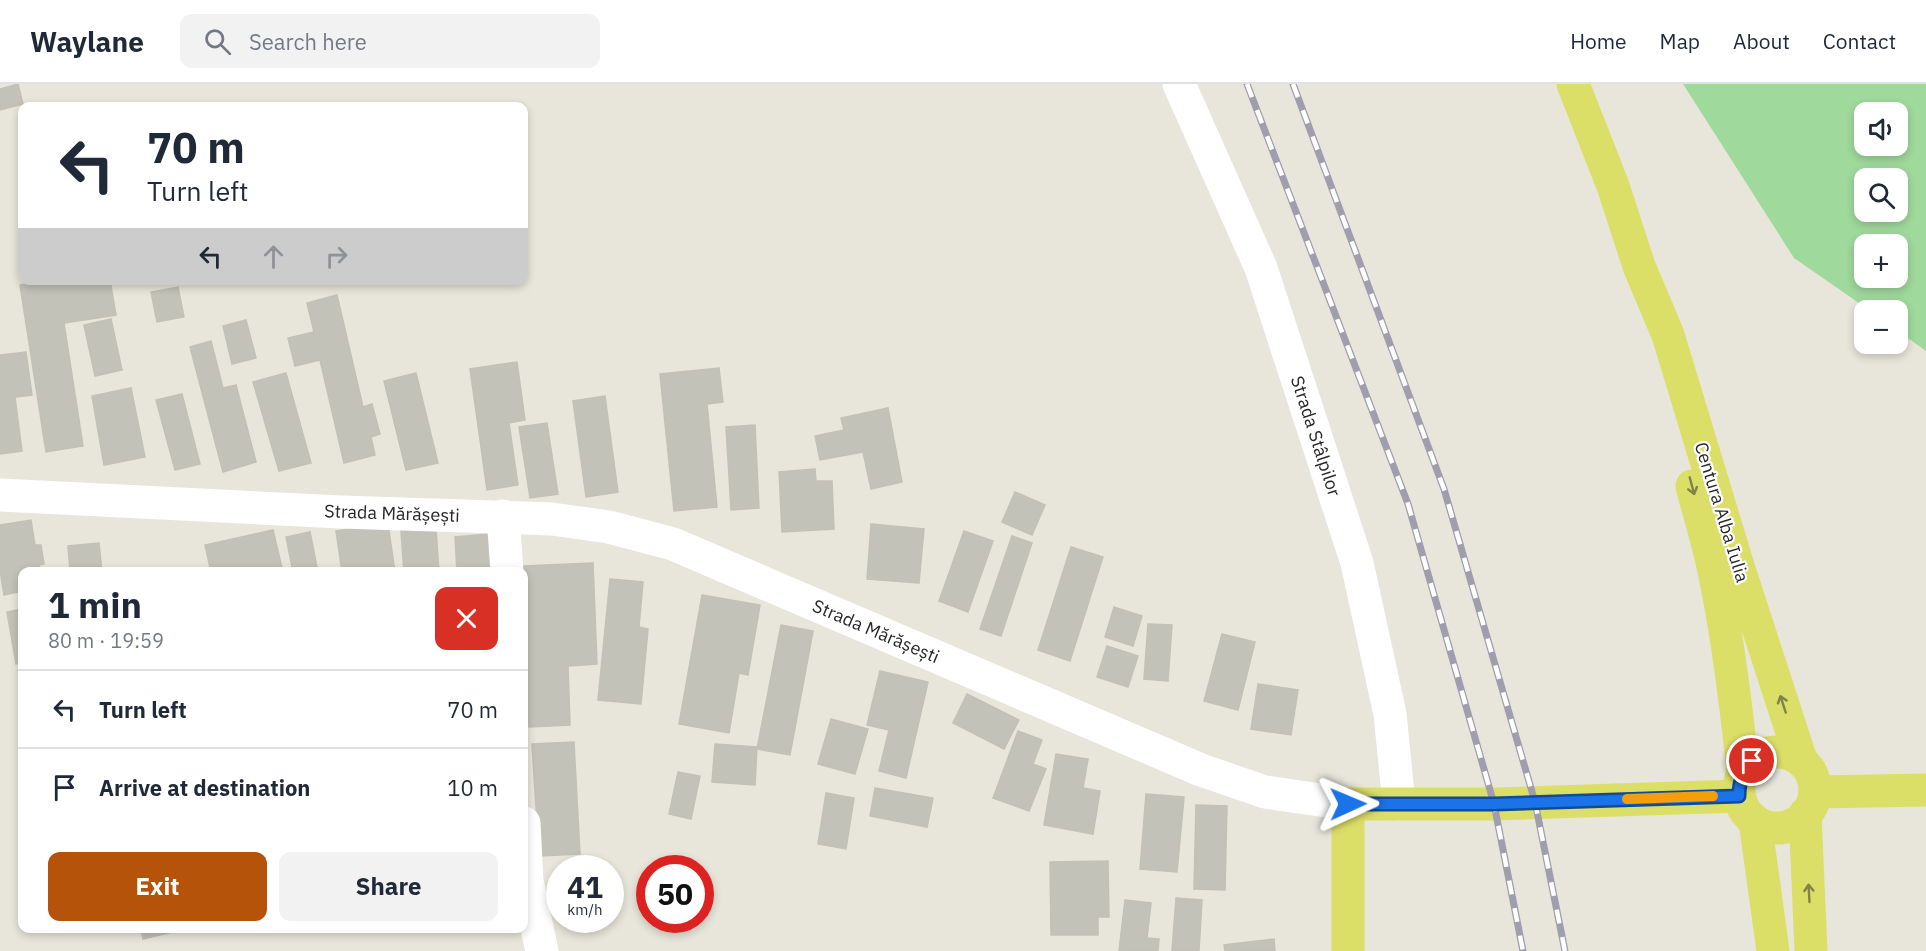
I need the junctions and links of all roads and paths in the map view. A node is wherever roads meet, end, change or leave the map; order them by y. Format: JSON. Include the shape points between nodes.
{"nodes":[{"id":1,"x":1179,"y":84,"type":"edge"},
{"id":2,"x":1573,"y":84,"type":"edge"},
{"id":3,"x":1639,"y":266,"type":"junction"},
{"id":4,"x":0,"y":495,"type":"edge"},
{"id":5,"x":503,"y":516,"type":"junction"},
{"id":6,"x":507,"y":567,"type":"edge"},
{"id":7,"x":1801,"y":760,"type":"junction"},
{"id":8,"x":1926,"y":790,"type":"edge"},
{"id":9,"x":1746,"y":796,"type":"junction"},
{"id":10,"x":1810,"y":803,"type":"junction"},
{"id":11,"x":1348,"y":804,"type":"junction"},
{"id":12,"x":1399,"y":804,"type":"junction"},
{"id":13,"x":528,"y":886,"type":"edge"},
{"id":14,"x":542,"y":951,"type":"edge"},
{"id":15,"x":1348,"y":951,"type":"edge"},
{"id":16,"x":1773,"y":951,"type":"edge"},
{"id":17,"x":1811,"y":951,"type":"edge"}],
"edges":[{"from":1,"to":12,"type":"street","name":"Strada Stâlpilor","via":[[1261,268],[1357,563],[1390,714]]},
{"from":2,"to":3,"type":"main road","name":"Centura Alba Iulia"},
{"from":7,"to":3,"type":"main road","name":"Centura Alba Iulia","one_way":true,"via":[[1668,335]]},
{"from":3,"to":9,"type":"main road","name":"Centura Alba Iulia","one_way":true,"via":[[1651,340],[1714,570]]},
{"from":4,"to":5,"type":"street","name":"Strada Mărășești"},
{"from":5,"to":6,"type":"street"},
{"from":5,"to":11,"type":"street","name":"Strada Mărășești","via":[[609,527],[674,544],[1201,770],[1265,792]]},
{"from":7,"to":9,"type":"main road","via":[[1789,753],[1770,753],[1752,761]]},
{"from":7,"to":10,"type":"main road","via":[[1814,782]]},
{"from":8,"to":10,"type":"main road"},
{"from":9,"to":10,"type":"main road","via":[[1767,826],[1797,822]]},
{"from":9,"to":12,"type":"main road","name":"Strada Mărășești"},
{"from":9,"to":16,"type":"main road","name":"Centura Alba Iulia"},
{"from":17,"to":10,"type":"main road","one_way":true},
{"from":11,"to":12,"type":"main road","name":"Strada Mărășești"},
{"from":11,"to":15,"type":"main road"},
{"from":13,"to":14,"type":"street"}]}
